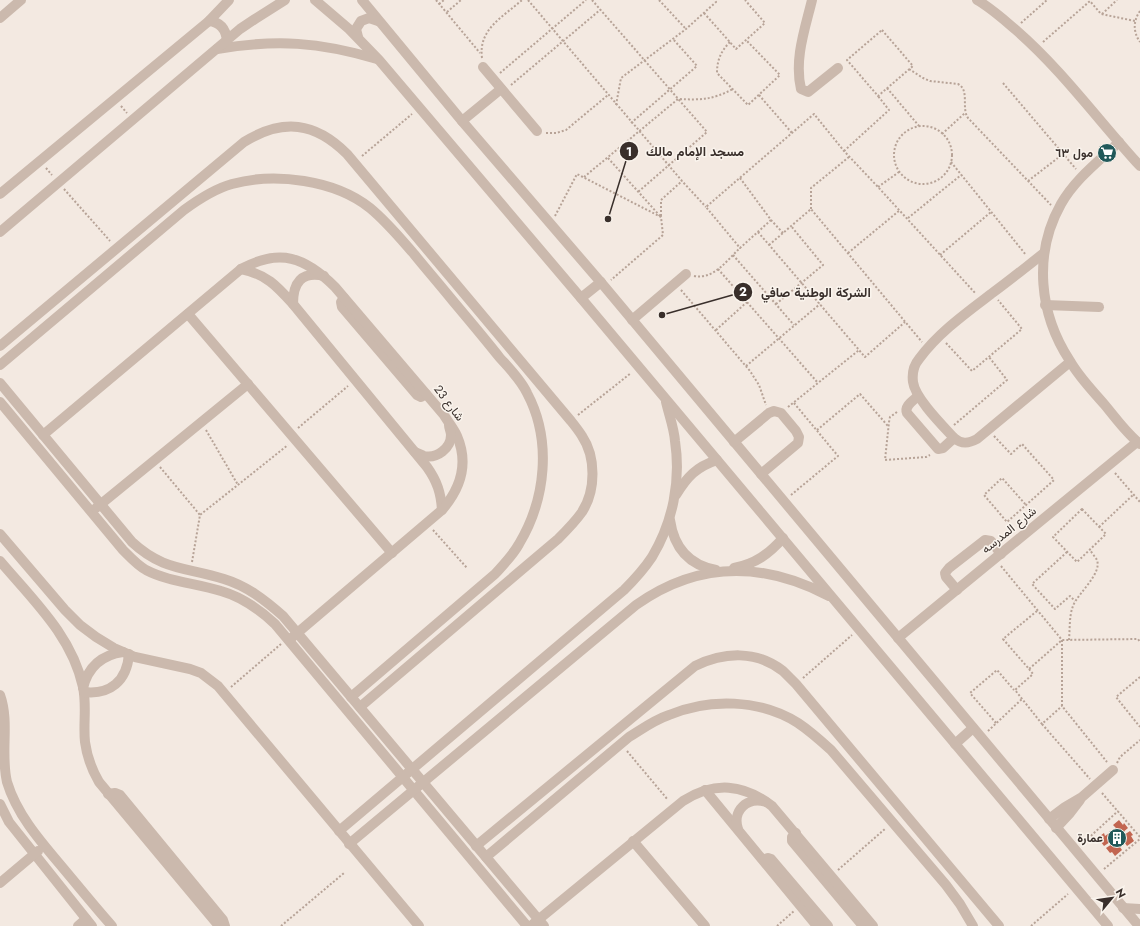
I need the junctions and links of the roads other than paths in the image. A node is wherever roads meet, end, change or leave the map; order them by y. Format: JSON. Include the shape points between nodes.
{"nodes":[{"id":1,"x":21,"y":0,"type":"edge"},
{"id":2,"x":229,"y":0,"type":"edge"},
{"id":3,"x":286,"y":0,"type":"edge"},
{"id":4,"x":315,"y":0,"type":"edge"},
{"id":5,"x":362,"y":0,"type":"edge"},
{"id":6,"x":812,"y":0,"type":"edge"},
{"id":7,"x":980,"y":1,"type":"edge"},
{"id":8,"x":0,"y":18,"type":"edge"},
{"id":9,"x":209,"y":21,"type":"junction"},
{"id":10,"x":378,"y":21,"type":"junction"},
{"id":11,"x":358,"y":37,"type":"junction"},
{"id":12,"x":227,"y":40,"type":"junction"},
{"id":13,"x":217,"y":49,"type":"junction"},
{"id":14,"x":379,"y":60,"type":"junction"},
{"id":15,"x":483,"y":67,"type":"road end"},
{"id":16,"x":838,"y":68,"type":"dead end"},
{"id":17,"x":503,"y":90,"type":"junction"},
{"id":18,"x":462,"y":121,"type":"junction"},
{"id":19,"x":537,"y":130,"type":"road end"},
{"id":20,"x":1119,"y":142,"type":"junction"},
{"id":21,"x":1140,"y":166,"type":"edge"},
{"id":22,"x":0,"y":194,"type":"edge"},
{"id":23,"x":0,"y":232,"type":"edge"},
{"id":24,"x":1044,"y":253,"type":"junction"},
{"id":25,"x":241,"y":270,"type":"junction"},
{"id":26,"x":686,"y":274,"type":"road end"},
{"id":27,"x":324,"y":276,"type":"junction"},
{"id":28,"x":602,"y":284,"type":"junction"},
{"id":29,"x":461,"y":290,"type":"junction"},
{"id":30,"x":581,"y":298,"type":"junction"},
{"id":31,"x":451,"y":299,"type":"junction"},
{"id":32,"x":293,"y":304,"type":"junction"},
{"id":33,"x":1045,"y":305,"type":"junction"},
{"id":34,"x":1099,"y":307,"type":"dead end"},
{"id":35,"x":188,"y":314,"type":"junction"},
{"id":36,"x":632,"y":320,"type":"junction"},
{"id":37,"x":311,"y":326,"type":"junction"},
{"id":38,"x":0,"y":346,"type":"edge"},
{"id":39,"x":1070,"y":362,"type":"junction"},
{"id":40,"x":0,"y":365,"type":"edge"},
{"id":41,"x":0,"y":383,"type":"edge"},
{"id":42,"x":248,"y":384,"type":"junction"},
{"id":43,"x":918,"y":396,"type":"junction"},
{"id":44,"x":665,"y":398,"type":"junction"},
{"id":45,"x":0,"y":402,"type":"edge"},
{"id":46,"x":444,"y":415,"type":"junction"},
{"id":47,"x":392,"y":424,"type":"junction"},
{"id":48,"x":951,"y":434,"type":"junction"},
{"id":49,"x":43,"y":435,"type":"junction"},
{"id":50,"x":734,"y":442,"type":"junction"},
{"id":51,"x":1139,"y":443,"type":"edge"},
{"id":52,"x":415,"y":452,"type":"junction"},
{"id":53,"x":717,"y":460,"type":"junction"},
{"id":54,"x":761,"y":474,"type":"junction"},
{"id":55,"x":674,"y":499,"type":"junction"},
{"id":56,"x":100,"y":504,"type":"junction"},
{"id":57,"x":442,"y":510,"type":"junction"},
{"id":58,"x":91,"y":512,"type":"junction"},
{"id":59,"x":670,"y":518,"type":"junction"},
{"id":60,"x":0,"y":534,"type":"edge"},
{"id":61,"x":783,"y":538,"type":"junction"},
{"id":62,"x":392,"y":553,"type":"junction"},
{"id":63,"x":998,"y":556,"type":"junction"},
{"id":64,"x":0,"y":561,"type":"edge"},
{"id":65,"x":721,"y":571,"type":"junction"},
{"id":66,"x":957,"y":590,"type":"junction"},
{"id":67,"x":833,"y":598,"type":"junction"},
{"id":68,"x":298,"y":633,"type":"junction"},
{"id":69,"x":898,"y":638,"type":"junction"},
{"id":70,"x":288,"y":639,"type":"junction"},
{"id":71,"x":126,"y":653,"type":"junction"},
{"id":72,"x":83,"y":690,"type":"junction"},
{"id":73,"x":0,"y":695,"type":"edge"},
{"id":74,"x":351,"y":697,"type":"junction"},
{"id":75,"x":360,"y":707,"type":"junction"},
{"id":76,"x":973,"y":728,"type":"junction"},
{"id":77,"x":955,"y":744,"type":"junction"},
{"id":78,"x":412,"y":769,"type":"junction"},
{"id":79,"x":1113,"y":770,"type":"road end"},
{"id":80,"x":403,"y":777,"type":"junction"},
{"id":81,"x":423,"y":782,"type":"junction"},
{"id":82,"x":414,"y":790,"type":"junction"},
{"id":83,"x":705,"y":790,"type":"junction"},
{"id":84,"x":108,"y":794,"type":"junction"},
{"id":85,"x":1082,"y":797,"type":"junction"},
{"id":86,"x":0,"y":804,"type":"edge"},
{"id":87,"x":772,"y":806,"type":"junction"},
{"id":88,"x":906,"y":815,"type":"junction"},
{"id":89,"x":1049,"y":819,"type":"junction"},
{"id":90,"x":894,"y":824,"type":"junction"},
{"id":91,"x":1056,"y":828,"type":"junction"},
{"id":92,"x":339,"y":831,"type":"junction"},
{"id":93,"x":738,"y":831,"type":"junction"},
{"id":94,"x":796,"y":833,"type":"junction"},
{"id":95,"x":633,"y":842,"type":"junction"},
{"id":96,"x":349,"y":844,"type":"junction"},
{"id":97,"x":44,"y":846,"type":"junction"},
{"id":98,"x":476,"y":846,"type":"junction"},
{"id":99,"x":34,"y":855,"type":"junction"},
{"id":100,"x":486,"y":858,"type":"junction"},
{"id":101,"x":763,"y":861,"type":"junction"},
{"id":102,"x":0,"y":883,"type":"edge"},
{"id":103,"x":1123,"y":908,"type":"junction"},
{"id":104,"x":1140,"y":909,"type":"edge"},
{"id":105,"x":1098,"y":913,"type":"junction"},
{"id":106,"x":89,"y":923,"type":"edge"},
{"id":107,"x":538,"y":924,"type":"edge"},
{"id":108,"x":869,"y":925,"type":"edge"},
{"id":109,"x":78,"y":926,"type":"edge"},
{"id":110,"x":112,"y":926,"type":"edge"},
{"id":111,"x":219,"y":926,"type":"edge"},
{"id":112,"x":225,"y":926,"type":"edge"},
{"id":113,"x":419,"y":926,"type":"edge"},
{"id":114,"x":528,"y":926,"type":"edge"},
{"id":115,"x":705,"y":926,"type":"edge"},
{"id":116,"x":817,"y":926,"type":"edge"},
{"id":117,"x":828,"y":926,"type":"edge"},
{"id":118,"x":973,"y":926,"type":"edge"},
{"id":119,"x":999,"y":926,"type":"edge"},
{"id":120,"x":1102,"y":926,"type":"edge"},
{"id":121,"x":1108,"y":926,"type":"edge"},
{"id":122,"x":1139,"y":926,"type":"edge"}],
"edges":[{"from":1,"to":8,"type":"street"},
{"from":2,"to":9,"type":"street"},
{"from":3,"to":12,"type":"street","via":[[254,19]]},
{"from":4,"to":11,"type":"street"},
{"from":5,"to":10,"type":"street"},
{"from":6,"to":16,"type":"street","via":[[798,61],[801,89],[808,92]]},
{"from":7,"to":20,"type":"street","via":[[1036,48]]},
{"from":9,"to":12,"type":"street","via":[[220,24],[227,34]]},
{"from":9,"to":22,"type":"street"},
{"from":10,"to":11,"type":"street","via":[[369,18],[360,21],[356,29]]},
{"from":10,"to":18,"type":"street"},
{"from":11,"to":14,"type":"street"},
{"from":12,"to":13,"type":"street"},
{"from":13,"to":14,"type":"street","via":[[288,43],[333,48]]},
{"from":13,"to":23,"type":"street"},
{"from":14,"to":30,"type":"street"},
{"from":15,"to":17,"type":"street"},
{"from":17,"to":18,"type":"street"},
{"from":17,"to":19,"type":"street"},
{"from":18,"to":28,"type":"street"},
{"from":20,"to":21,"type":"street"},
{"from":20,"to":24,"type":"street","via":[[1072,188],[1057,212]]},
{"from":24,"to":33,"type":"street","via":[[1042,270]]},
{"from":24,"to":43,"type":"street","via":[[982,301],[928,348],[913,374],[914,389]]},
{"from":25,"to":27,"type":"street","name":"شارع 23","via":[[254,262],[268,258],[283,258],[312,266]]},
{"from":25,"to":32,"type":"street","via":[[267,278]]},
{"from":25,"to":35,"type":"street","name":"شارع 23"},
{"from":26,"to":36,"type":"street"},
{"from":27,"to":32,"type":"street","via":[[311,275],[300,280],[295,286]]},
{"from":27,"to":46,"type":"street","name":"شارع 23"},
{"from":28,"to":30,"type":"street"},
{"from":28,"to":36,"type":"street"},
{"from":29,"to":31,"type":"street"},
{"from":29,"to":38,"type":"street","via":[[354,162],[335,143],[306,128],[290,126],[258,133],[244,142]]},
{"from":29,"to":75,"type":"street","via":[[583,437],[590,455],[593,474],[590,493],[583,511],[558,540]]},
{"from":30,"to":44,"type":"street"},
{"from":31,"to":40,"type":"street","via":[[385,221],[351,196],[310,182],[289,179],[250,181],[216,190],[184,210]]},
{"from":31,"to":74,"type":"street","via":[[515,376],[536,412],[543,454],[539,496],[519,543],[496,574]]},
{"from":32,"to":37,"type":"street"},
{"from":33,"to":34,"type":"street"},
{"from":33,"to":39,"type":"street","via":[[1051,325]]},
{"from":35,"to":42,"type":"street"},
{"from":35,"to":49,"type":"street","name":"شارع 23"},
{"from":36,"to":50,"type":"street"},
{"from":37,"to":47,"type":"street"},
{"from":37,"to":47,"type":"street","via":[[318,326],[394,416]]},
{"from":39,"to":48,"type":"street","via":[[977,439],[967,443],[958,441]]},
{"from":39,"to":51,"type":"street"},
{"from":41,"to":49,"type":"street"},
{"from":42,"to":56,"type":"street"},
{"from":42,"to":62,"type":"street"},
{"from":43,"to":48,"type":"street"},
{"from":43,"to":48,"type":"street","via":[[907,406],[907,413],[936,448],[943,448]]},
{"from":44,"to":53,"type":"street"},
{"from":44,"to":55,"type":"street","via":[[677,460]]},
{"from":45,"to":58,"type":"street"},
{"from":46,"to":52,"type":"street","via":[[451,434],[446,448],[434,456],[424,456]]},
{"from":46,"to":57,"type":"street","name":"شارع 23","via":[[457,435],[462,451],[462,467],[453,498]]},
{"from":47,"to":52,"type":"street"},
{"from":49,"to":56,"type":"street"},
{"from":50,"to":54,"type":"street"},
{"from":50,"to":54,"type":"street","via":[[769,413],[774,410],[781,413],[798,434],[799,440]]},
{"from":51,"to":63,"type":"street","name":"شارع المدرسه"},
{"from":52,"to":57,"type":"street","via":[[434,477],[442,498]]},
{"from":53,"to":55,"type":"street","via":[[697,469],[689,476]]},
{"from":53,"to":61,"type":"street"},
{"from":54,"to":69,"type":"street"},
{"from":55,"to":59,"type":"street"},
{"from":56,"to":58,"type":"street"},
{"from":56,"to":68,"type":"street","via":[[132,542],[152,559],[223,579],[255,593],[283,616]]},
{"from":57,"to":62,"type":"street","name":"شارع 23"},
{"from":58,"to":70,"type":"street","via":[[123,550],[145,569],[158,576],[236,596],[263,613]]},
{"from":59,"to":65,"type":"street","via":[[672,532],[685,555],[696,563]]},
{"from":59,"to":78,"type":"street","via":[[651,558],[624,590]]},
{"from":60,"to":71,"type":"street","via":[[80,625],[96,638]]},
{"from":61,"to":65,"type":"street","via":[[770,552],[754,562]]},
{"from":61,"to":67,"type":"street"},
{"from":62,"to":68,"type":"street","name":"شارع 23"},
{"from":63,"to":66,"type":"street","name":"شارع المدرسه"},
{"from":63,"to":66,"type":"street","via":[[991,542],[985,540],[949,568],[945,575]]},
{"from":64,"to":72,"type":"street","via":[[62,636],[74,658]]},
{"from":65,"to":67,"type":"street","via":[[779,576]]},
{"from":65,"to":81,"type":"street","via":[[680,581],[652,593]]},
{"from":66,"to":69,"type":"street","name":"شارع المدرسه"},
{"from":67,"to":77,"type":"street"},
{"from":68,"to":70,"type":"street","name":"شارع 23"},
{"from":68,"to":74,"type":"street"},
{"from":69,"to":76,"type":"street"},
{"from":70,"to":80,"type":"street"},
{"from":71,"to":72,"type":"street","via":[[108,655],[96,663],[85,679]]},
{"from":71,"to":72,"type":"street","via":[[126,671],[116,684],[101,692]]},
{"from":71,"to":92,"type":"street","via":[[149,661],[190,669],[210,679]]},
{"from":72,"to":84,"type":"street","via":[[87,756],[92,770]]},
{"from":73,"to":97,"type":"street","via":[[5,716],[4,764],[7,781],[21,814]]},
{"from":74,"to":75,"type":"street"},
{"from":75,"to":78,"type":"street"},
{"from":76,"to":77,"type":"street"},
{"from":76,"to":89,"type":"street"},
{"from":77,"to":105,"type":"street"},
{"from":78,"to":80,"type":"street"},
{"from":78,"to":81,"type":"street"},
{"from":79,"to":85,"type":"street"},
{"from":80,"to":82,"type":"street"},
{"from":80,"to":92,"type":"street"},
{"from":81,"to":82,"type":"street"},
{"from":81,"to":98,"type":"street"},
{"from":82,"to":96,"type":"street"},
{"from":82,"to":114,"type":"street"},
{"from":83,"to":87,"type":"street","via":[[740,789],[760,797]]},
{"from":83,"to":93,"type":"street"},
{"from":83,"to":95,"type":"street","via":[[674,807]]},
{"from":84,"to":111,"type":"street"},
{"from":84,"to":112,"type":"street","via":[[120,795]]},
{"from":85,"to":89,"type":"street"},
{"from":85,"to":91,"type":"street"},
{"from":86,"to":99,"type":"street","via":[[9,822]]},
{"from":87,"to":93,"type":"street","via":[[760,800],[748,802],[738,812]]},
{"from":87,"to":94,"type":"street"},
{"from":88,"to":90,"type":"street"},
{"from":88,"to":98,"type":"street","via":[[783,671],[755,657],[724,656],[709,659],[695,666]]},
{"from":88,"to":119,"type":"street"},
{"from":89,"to":91,"type":"street"},
{"from":90,"to":100,"type":"street","via":[[831,750],[796,722],[755,707],[711,704],[669,714],[649,724],[621,744]]},
{"from":90,"to":118,"type":"street","via":[[946,885]]},
{"from":91,"to":103,"type":"street"},
{"from":92,"to":96,"type":"street"},
{"from":93,"to":101,"type":"street"},
{"from":94,"to":108,"type":"street","via":[[832,875]]},
{"from":94,"to":108,"type":"street","via":[[792,838],[793,842]]},
{"from":95,"to":107,"type":"street"},
{"from":95,"to":115,"type":"street"},
{"from":96,"to":113,"type":"street"},
{"from":97,"to":99,"type":"street"},
{"from":97,"to":110,"type":"street"},
{"from":98,"to":100,"type":"street"},
{"from":99,"to":102,"type":"street"},
{"from":99,"to":106,"type":"street"},
{"from":100,"to":107,"type":"street"},
{"from":101,"to":116,"type":"street"},
{"from":101,"to":117,"type":"street","via":[[766,858],[771,859]]},
{"from":103,"to":104,"type":"street"},
{"from":103,"to":122,"type":"street"},
{"from":105,"to":120,"type":"street"},
{"from":105,"to":121,"type":"street"},
{"from":106,"to":109,"type":"street"}]}
